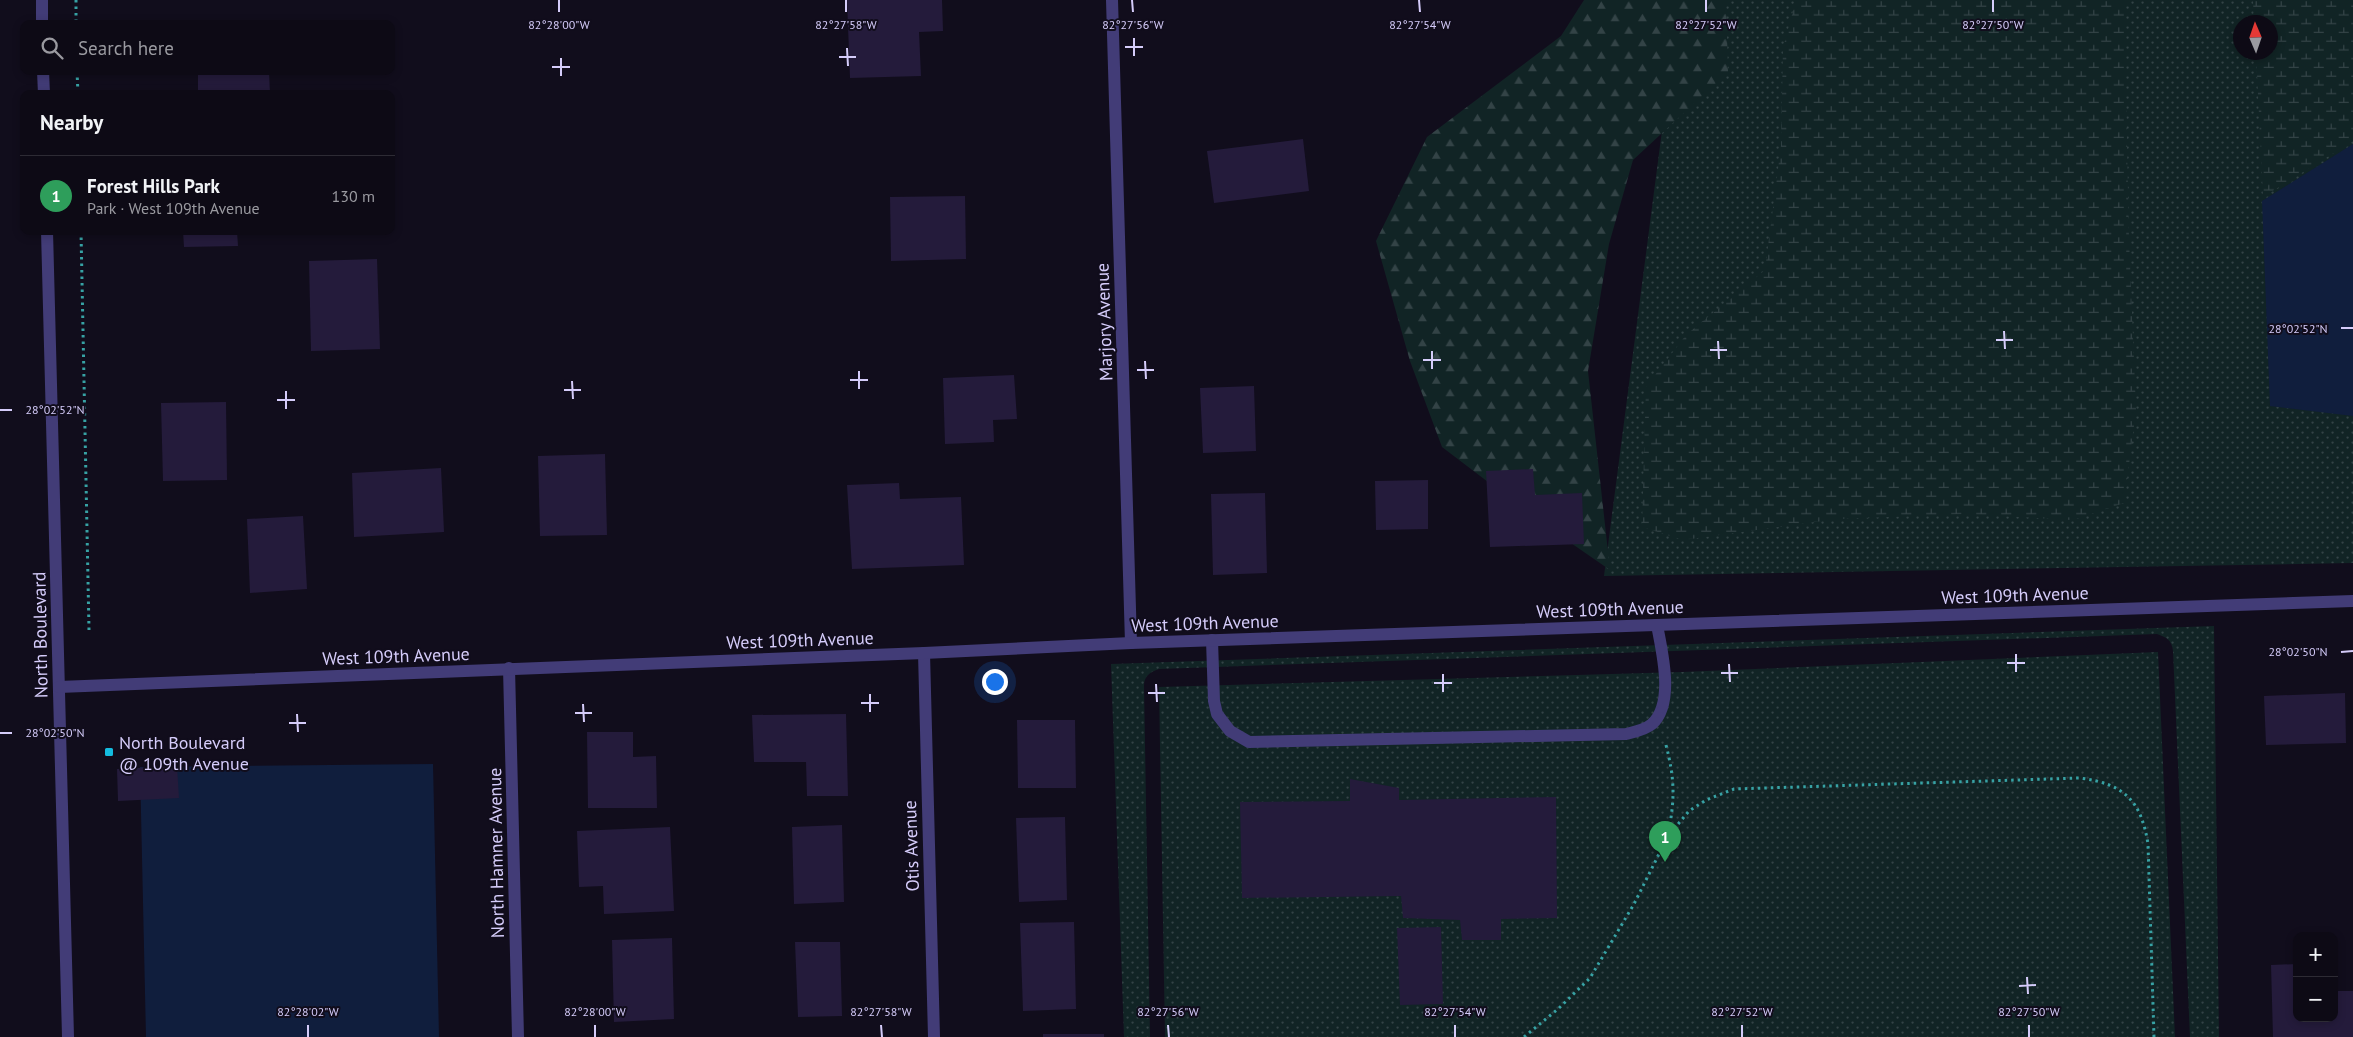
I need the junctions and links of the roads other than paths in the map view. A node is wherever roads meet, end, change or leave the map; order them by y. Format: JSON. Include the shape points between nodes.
{"nodes":[{"id":1,"x":42,"y":0,"type":"edge"},
{"id":2,"x":1112,"y":0,"type":"edge"},
{"id":3,"x":42,"y":20,"type":"edge"},
{"id":4,"x":44,"y":75,"type":"edge"},
{"id":5,"x":44,"y":90,"type":"edge"},
{"id":6,"x":48,"y":235,"type":"edge"},
{"id":7,"x":2353,"y":601,"type":"edge"},
{"id":8,"x":1657,"y":625,"type":"junction"},
{"id":9,"x":1212,"y":640,"type":"junction"},
{"id":10,"x":1131,"y":643,"type":"junction"},
{"id":11,"x":924,"y":653,"type":"junction"},
{"id":12,"x":509,"y":668,"type":"junction"},
{"id":13,"x":59,"y":686,"type":"junction"},
{"id":14,"x":68,"y":1037,"type":"edge"},
{"id":15,"x":518,"y":1037,"type":"edge"},
{"id":16,"x":934,"y":1037,"type":"edge"}],
"edges":[{"from":1,"to":3,"type":"street"},
{"from":2,"to":10,"type":"street","name":"Marjory Avenue"},
{"from":4,"to":5,"type":"street"},
{"from":6,"to":13,"type":"street","name":"North Boulevard"},
{"from":7,"to":8,"type":"street","name":"West 109th Avenue"},
{"from":8,"to":9,"type":"street","name":"West 109th Avenue"},
{"from":8,"to":9,"type":"street","via":[[1665,691],[1659,713],[1651,725],[1626,734],[1249,742],[1230,731],[1217,714]]},
{"from":9,"to":10,"type":"street","name":"West 109th Avenue"},
{"from":10,"to":11,"type":"street","name":"West 109th Avenue"},
{"from":11,"to":12,"type":"street","name":"West 109th Avenue"},
{"from":11,"to":16,"type":"street","name":"Otis Avenue"},
{"from":12,"to":13,"type":"street","name":"West 109th Avenue"},
{"from":12,"to":15,"type":"street","name":"North Hamner Avenue"},
{"from":13,"to":14,"type":"street","name":"North Boulevard"}]}
